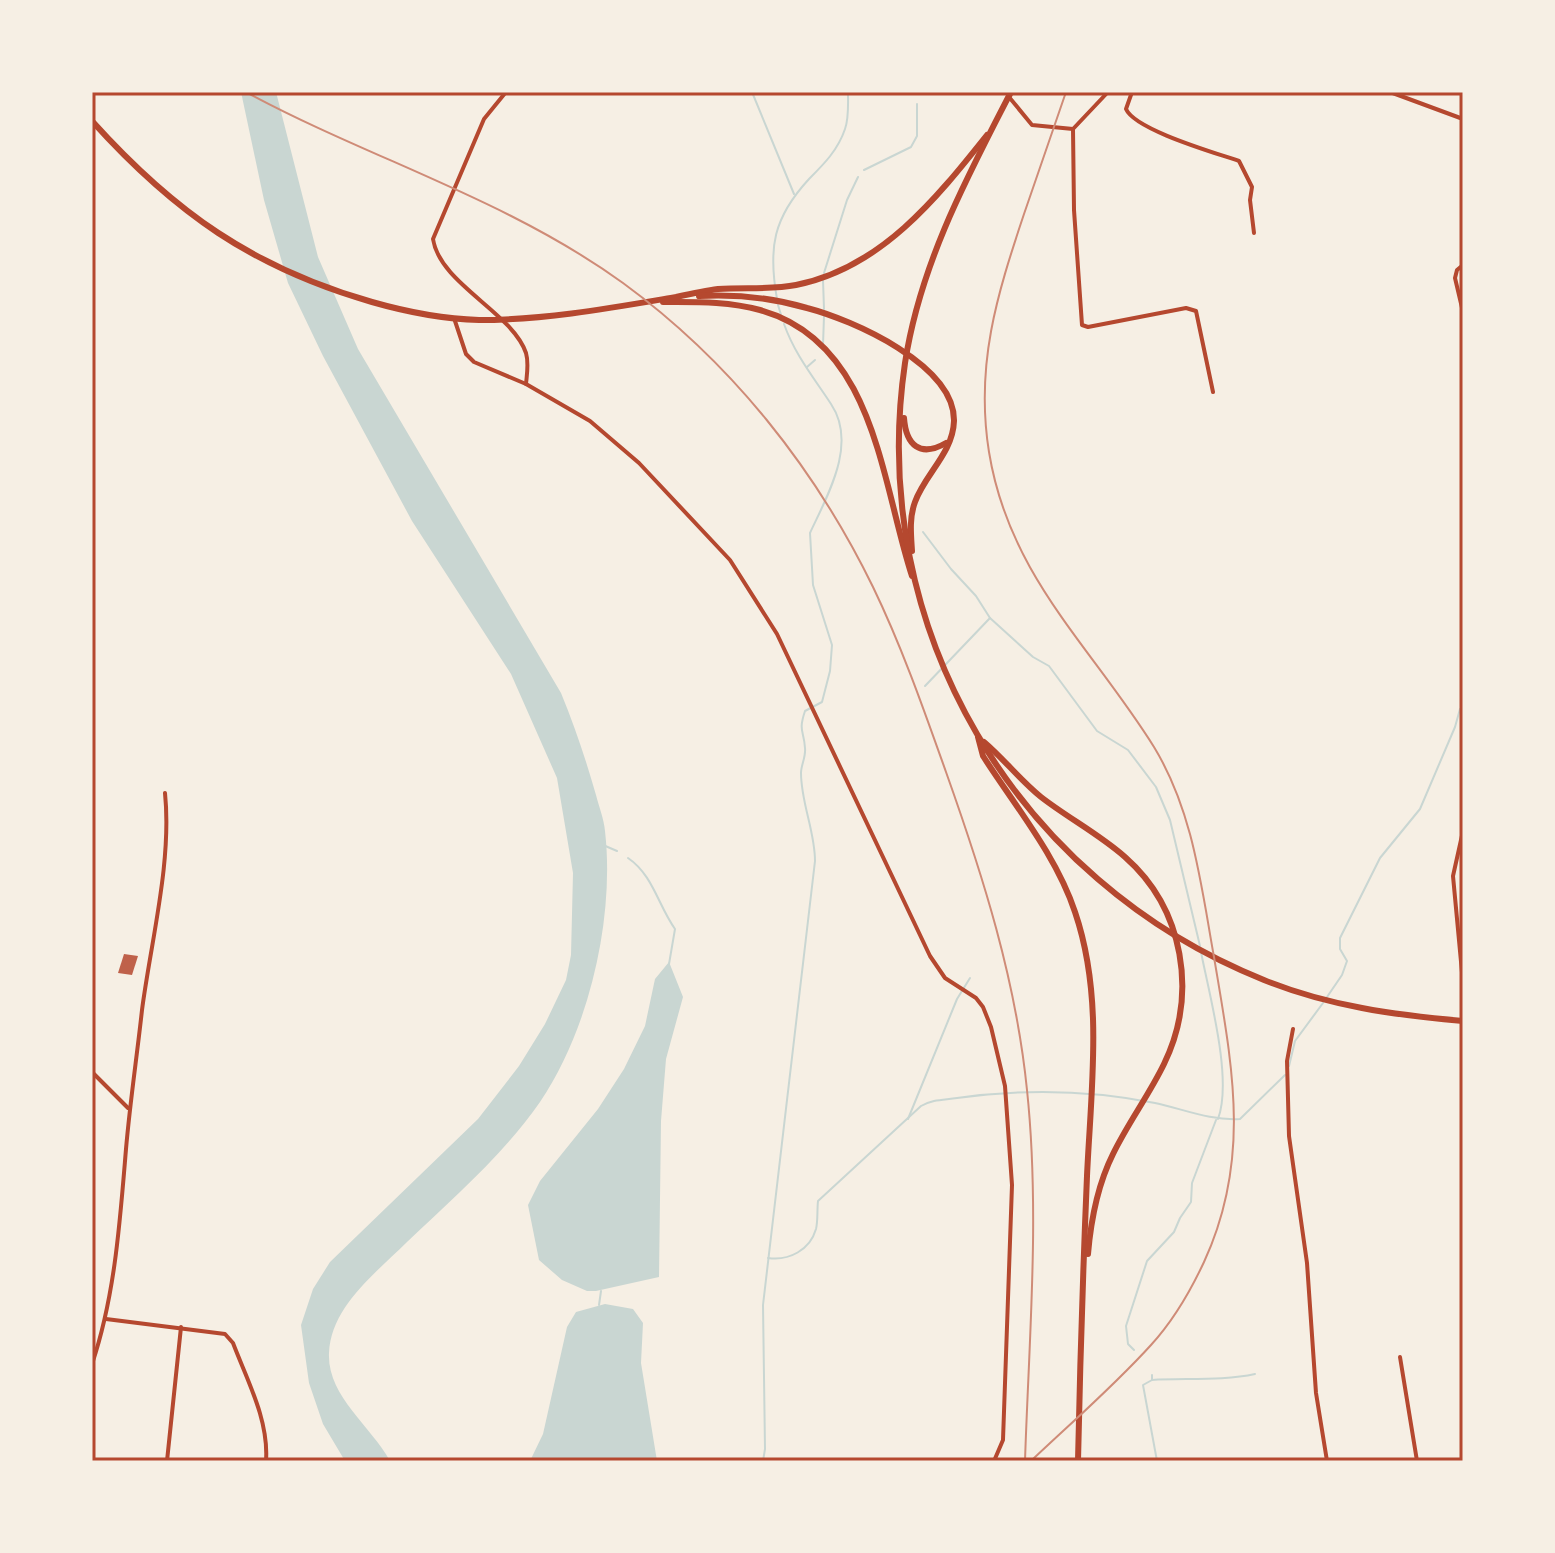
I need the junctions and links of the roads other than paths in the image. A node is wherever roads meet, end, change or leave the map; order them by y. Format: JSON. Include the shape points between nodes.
{"nodes":[{"id":1,"x":506,"y":92,"type":"edge"},
{"id":2,"x":1108,"y":92,"type":"edge"},
{"id":3,"x":1132,"y":92,"type":"edge"},
{"id":4,"x":1390,"y":92,"type":"edge"},
{"id":5,"x":1010,"y":94,"type":"edge"},
{"id":6,"x":1463,"y":119,"type":"edge"},
{"id":7,"x":92,"y":121,"type":"edge"},
{"id":8,"x":991,"y":129,"type":"junction"},
{"id":9,"x":1073,"y":129,"type":"junction"},
{"id":10,"x":1254,"y":233,"type":"dead end"},
{"id":11,"x":1463,"y":265,"type":"edge"},
{"id":12,"x":647,"y":302,"type":"junction"},
{"id":13,"x":1463,"y":312,"type":"edge"},
{"id":14,"x":454,"y":318,"type":"junction"},
{"id":15,"x":526,"y":384,"type":"junction"},
{"id":16,"x":1213,"y":392,"type":"dead end"},
{"id":17,"x":902,"y":393,"type":"junction"},
{"id":18,"x":949,"y":441,"type":"junction"},
{"id":19,"x":915,"y":583,"type":"junction"},
{"id":20,"x":978,"y":737,"type":"junction"},
{"id":21,"x":165,"y":793,"type":"dead end"},
{"id":22,"x":1463,"y":831,"type":"edge"},
{"id":23,"x":1463,"y":983,"type":"edge"},
{"id":24,"x":1463,"y":1021,"type":"edge"},
{"id":25,"x":1293,"y":1029,"type":"dead end"},
{"id":26,"x":92,"y":1072,"type":"edge"},
{"id":27,"x":130,"y":1110,"type":"junction"},
{"id":28,"x":1085,"y":1281,"type":"junction"},
{"id":29,"x":106,"y":1319,"type":"junction"},
{"id":30,"x":181,"y":1327,"type":"junction"},
{"id":31,"x":1400,"y":1357,"type":"dead end"},
{"id":32,"x":92,"y":1364,"type":"edge"},
{"id":33,"x":167,"y":1461,"type":"edge"},
{"id":34,"x":266,"y":1461,"type":"edge"},
{"id":35,"x":994,"y":1461,"type":"edge"},
{"id":36,"x":1078,"y":1461,"type":"edge"},
{"id":37,"x":1327,"y":1461,"type":"edge"},
{"id":38,"x":1417,"y":1461,"type":"edge"}],
"edges":[{"from":1,"to":15,"type":"street","via":[[484,119],[433,239],[437,254],[462,286],[520,341],[528,361]]},
{"from":2,"to":9,"type":"street"},
{"from":3,"to":10,"type":"street","via":[[1126,109],[1131,118],[1239,161],[1252,187]]},
{"from":4,"to":6,"type":"street"},
{"from":5,"to":8,"type":"main road"},
{"from":5,"to":9,"type":"street","via":[[1032,125]]},
{"from":7,"to":14,"type":"main road","via":[[161,192],[267,263],[357,298]]},
{"from":8,"to":12,"type":"main road","via":[[926,208],[847,268],[794,285],[718,289]]},
{"from":8,"to":17,"type":"main road","via":[[921,288]]},
{"from":9,"to":16,"type":"street","via":[[1082,325],[1186,308],[1196,311]]},
{"from":11,"to":13,"type":"street","via":[[1455,278]]},
{"from":12,"to":14,"type":"main road","via":[[531,319]]},
{"from":12,"to":18,"type":"main road","via":[[703,296],[760,299],[846,322],[882,340],[947,392],[953,409]]},
{"from":12,"to":19,"type":"main road","via":[[723,302],[760,310],[781,317],[824,346],[855,389],[875,438]]},
{"from":14,"to":15,"type":"street","via":[[474,362]]},
{"from":15,"to":35,"type":"street","via":[[590,421],[717,544],[758,601],[930,956],[945,978],[983,1007],[1007,1098],[1012,1185],[1003,1440]]},
{"from":17,"to":18,"type":"main road","via":[[911,443],[927,450]]},
{"from":17,"to":19,"type":"main road","via":[[900,498]]},
{"from":18,"to":19,"type":"main road","via":[[915,503]]},
{"from":19,"to":20,"type":"main road","via":[[936,652]]},
{"from":20,"to":24,"type":"main road","via":[[1031,814],[1085,869],[1187,943],[1311,996],[1359,1008]]},
{"from":20,"to":28,"type":"main road","via":[[983,756],[1064,883],[1087,955],[1092,1083]]},
{"from":20,"to":28,"type":"main road","via":[[1022,782],[1126,858],[1146,879],[1168,913],[1182,968],[1182,1008],[1174,1041],[1112,1155],[1096,1198]]},
{"from":21,"to":27,"type":"street","via":[[164,861]]},
{"from":22,"to":23,"type":"street","via":[[1453,876]]},
{"from":25,"to":37,"type":"street","via":[[1287,1061],[1289,1136]]},
{"from":26,"to":27,"type":"street"},
{"from":27,"to":29,"type":"street"},
{"from":28,"to":36,"type":"main road"},
{"from":29,"to":30,"type":"street"},
{"from":29,"to":32,"type":"street"},
{"from":30,"to":33,"type":"street"},
{"from":30,"to":34,"type":"street","via":[[225,1334],[233,1343],[263,1425]]},
{"from":31,"to":38,"type":"street"}]}
